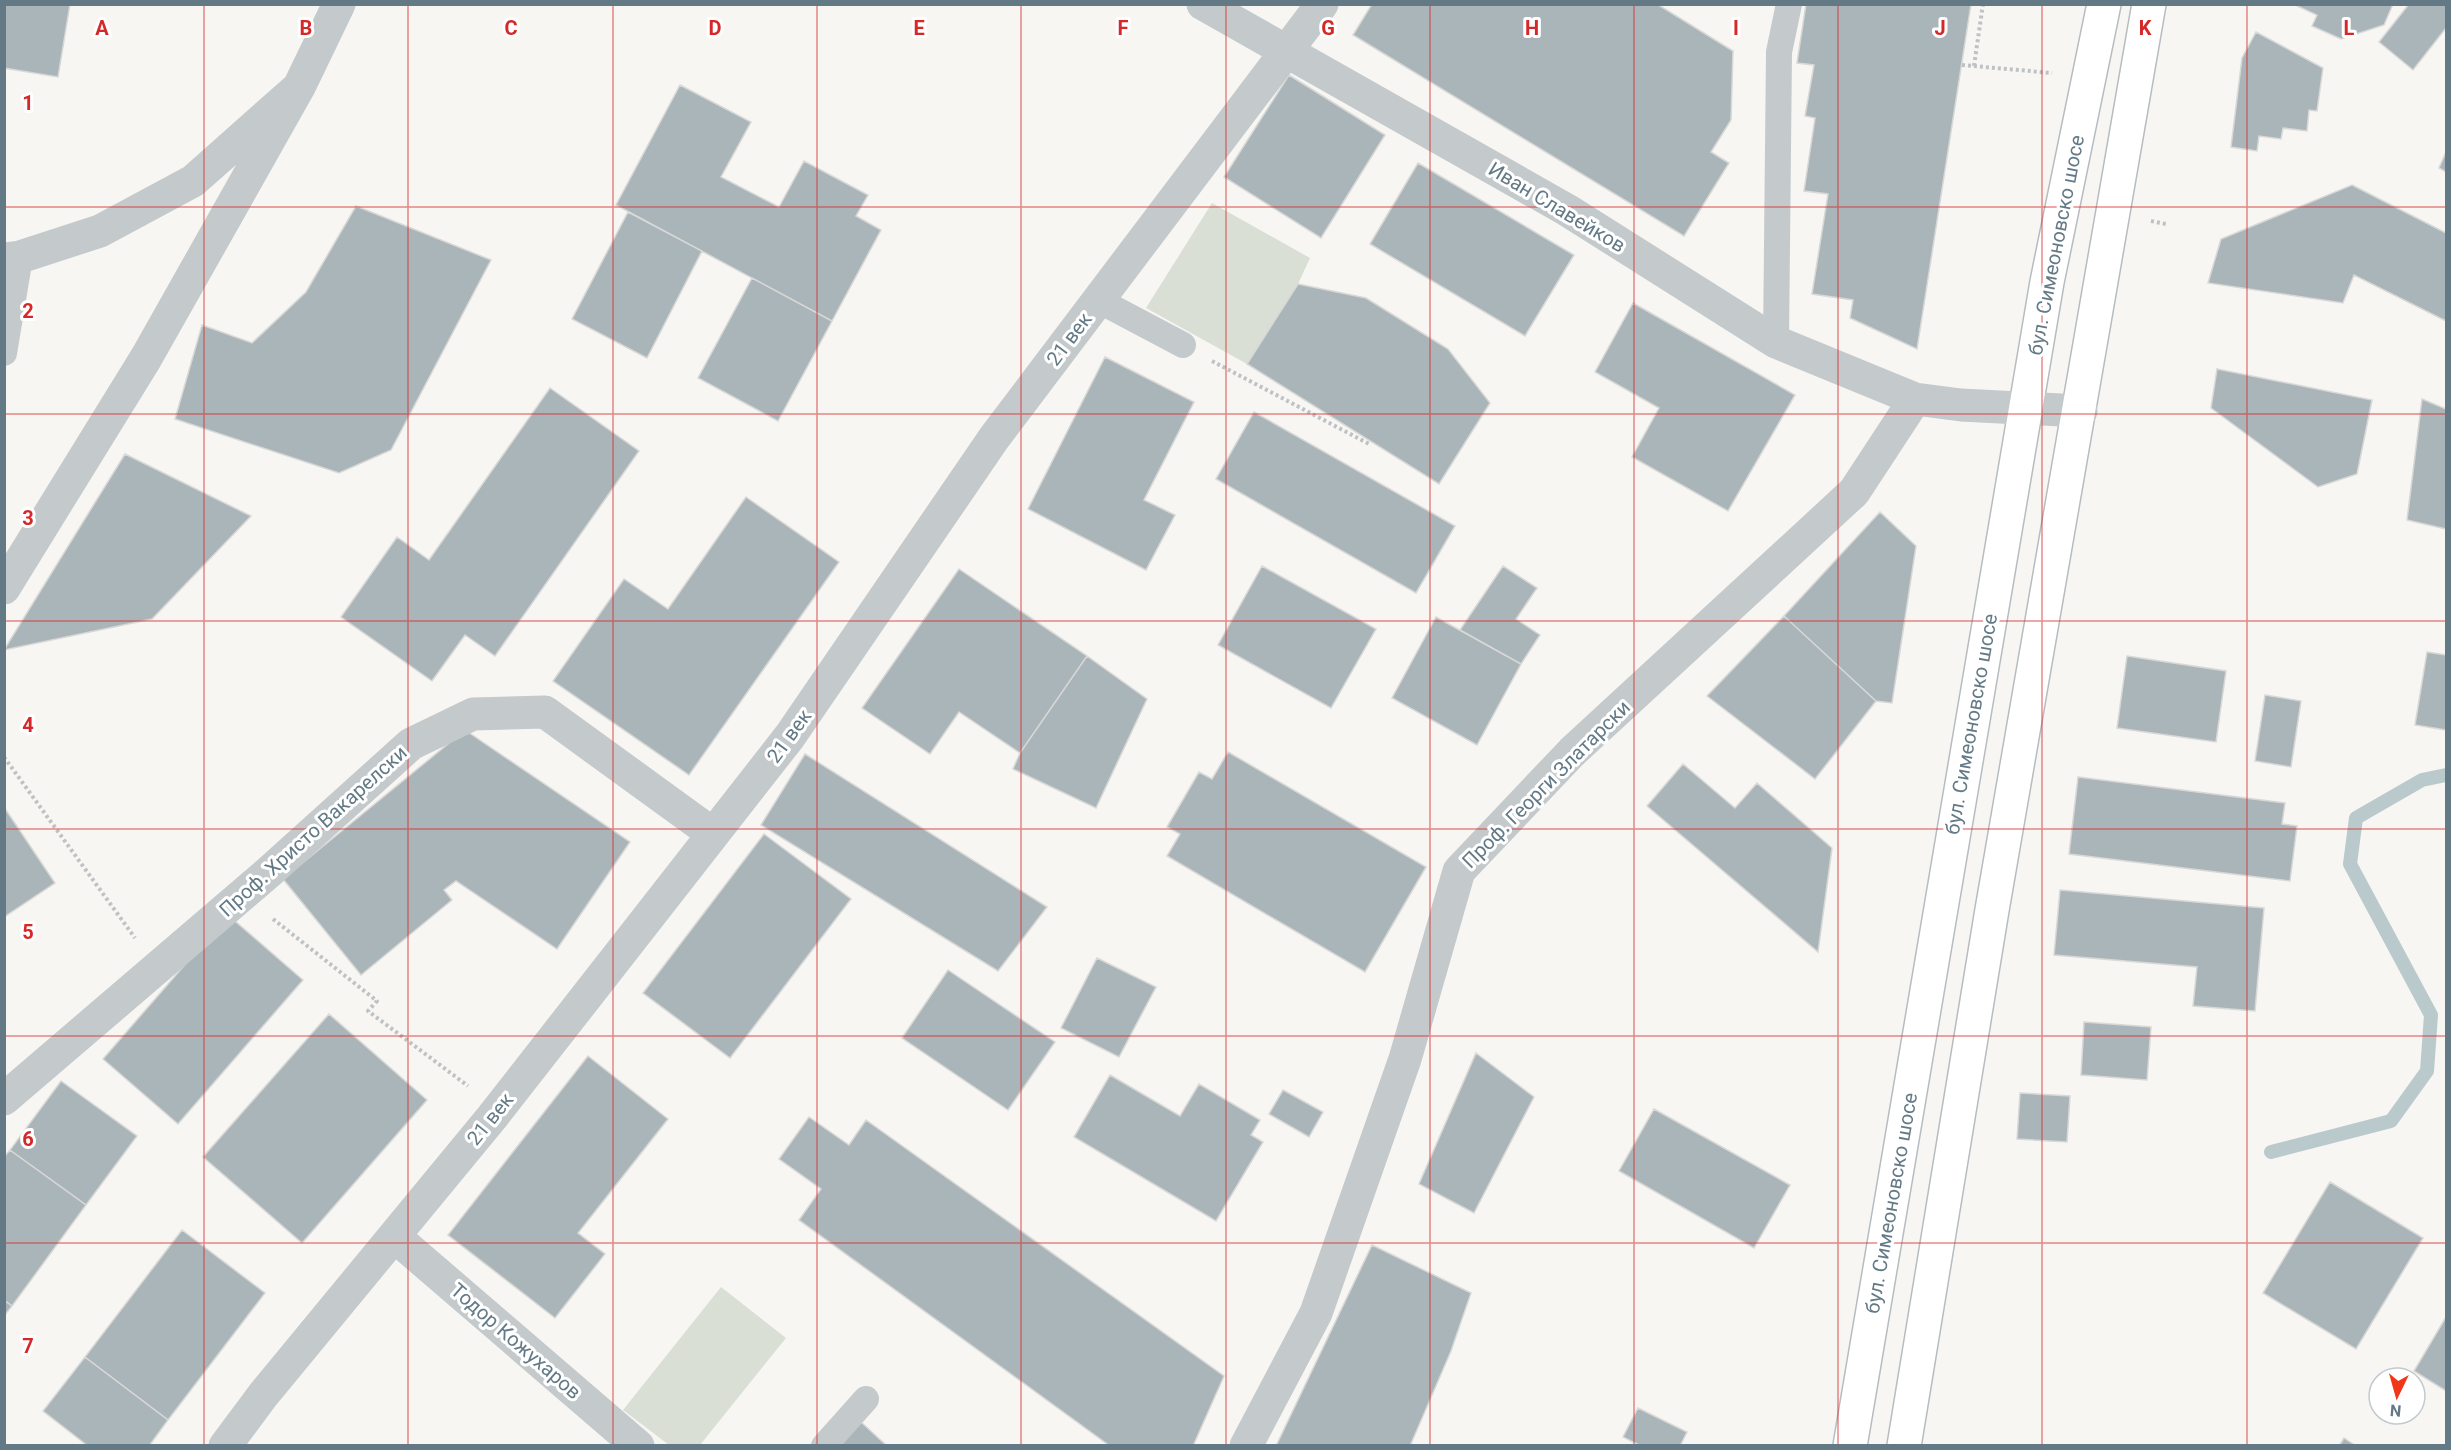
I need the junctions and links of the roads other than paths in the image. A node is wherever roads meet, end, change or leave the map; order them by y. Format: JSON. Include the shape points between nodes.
{"nodes":[{"id":1,"x":339,"y":4,"type":"edge"},
{"id":2,"x":1203,"y":4,"type":"edge"},
{"id":3,"x":1322,"y":4,"type":"edge"},
{"id":4,"x":1789,"y":4,"type":"edge"},
{"id":5,"x":2104,"y":4,"type":"edge"},
{"id":6,"x":2149,"y":4,"type":"edge"},
{"id":7,"x":1285,"y":52,"type":"junction"},
{"id":8,"x":299,"y":87,"type":"junction"},
{"id":9,"x":12,"y":258,"type":"edge"},
{"id":10,"x":1098,"y":300,"type":"junction"},
{"id":11,"x":1776,"y":342,"type":"junction"},
{"id":12,"x":1183,"y":345,"type":"road end"},
{"id":13,"x":4,"y":353,"type":"edge"},
{"id":14,"x":1914,"y":399,"type":"junction"},
{"id":15,"x":2027,"y":409,"type":"junction"},
{"id":16,"x":2081,"y":411,"type":"junction"},
{"id":17,"x":4,"y":588,"type":"edge"},
{"id":18,"x":713,"y":834,"type":"junction"},
{"id":19,"x":4,"y":1099,"type":"edge"},
{"id":20,"x":394,"y":1236,"type":"junction"},
{"id":21,"x":866,"y":1399,"type":"dead end"},
{"id":22,"x":225,"y":1446,"type":"edge"},
{"id":23,"x":638,"y":1446,"type":"edge"},
{"id":24,"x":824,"y":1446,"type":"edge"},
{"id":25,"x":1246,"y":1446,"type":"edge"},
{"id":26,"x":1850,"y":1446,"type":"edge"},
{"id":27,"x":1904,"y":1446,"type":"edge"}],
"edges":[{"from":1,"to":8,"type":"street"},
{"from":2,"to":7,"type":"street","name":"Иван Славейков"},
{"from":3,"to":7,"type":"street","name":"21 век"},
{"from":4,"to":11,"type":"lane","via":[[1779,52]]},
{"from":5,"to":15,"type":"main road","name":"бул. Симеоновско шосе","via":[[2047,282]]},
{"from":6,"to":16,"type":"main road"},
{"from":7,"to":10,"type":"street","name":"21 век"},
{"from":7,"to":11,"type":"street","name":"Иван Славейков","via":[[1567,210]]},
{"from":8,"to":9,"type":"street","via":[[193,181],[100,231]]},
{"from":8,"to":17,"type":"street","via":[[146,358]]},
{"from":9,"to":13,"type":"lane"},
{"from":10,"to":12,"type":"lane"},
{"from":10,"to":18,"type":"street","name":"21 век","via":[[994,438],[790,736]]},
{"from":11,"to":14,"type":"street","name":"Иван Славейков"},
{"from":14,"to":15,"type":"street"},
{"from":14,"to":25,"type":"street","name":"Проф. Георги Златарски","via":[[1854,492],[1572,752],[1460,871],[1405,1059],[1316,1313]]},
{"from":15,"to":16,"type":"street"},
{"from":15,"to":26,"type":"main road","name":"бул. Симеоновско шосе"},
{"from":16,"to":27,"type":"main road","via":[[1992,910]]},
{"from":18,"to":19,"type":"street","name":"Проф. Христо Вакарелски","via":[[545,712],[473,714],[411,744],[269,872]]},
{"from":18,"to":20,"type":"street","name":"21 век","via":[[488,1123]]},
{"from":20,"to":22,"type":"street","name":"21 век"},
{"from":20,"to":23,"type":"street","name":"Тодор Кожухаров"},
{"from":21,"to":24,"type":"lane"}]}
